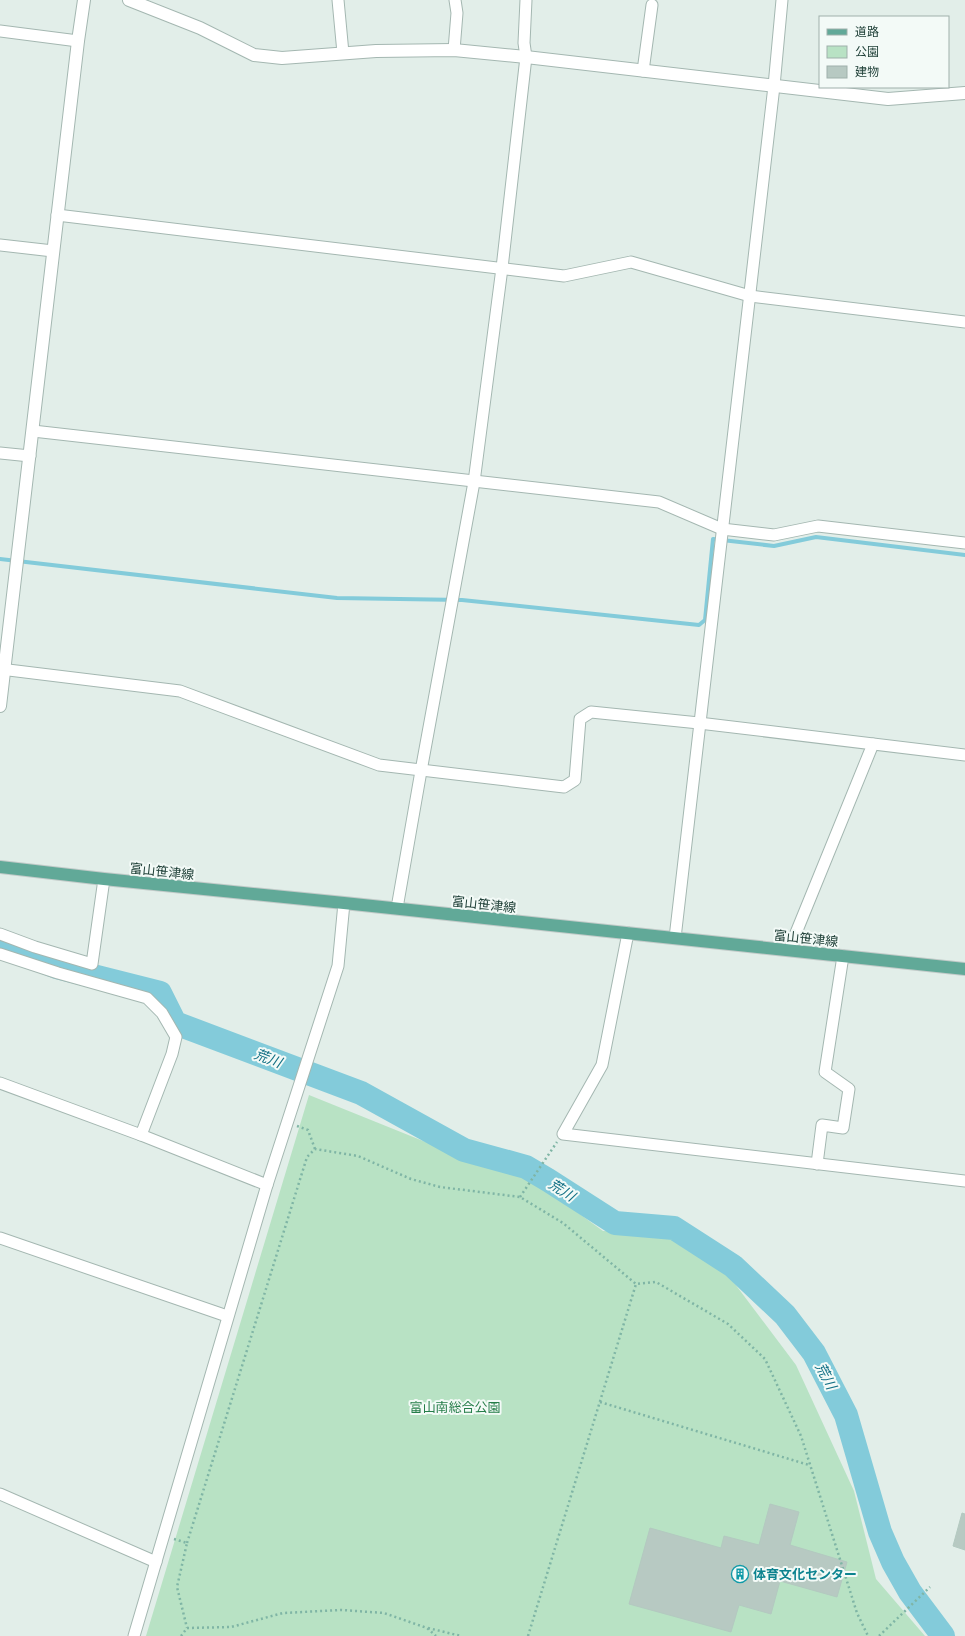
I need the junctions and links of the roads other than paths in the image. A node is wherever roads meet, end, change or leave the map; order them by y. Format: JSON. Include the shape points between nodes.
{"nodes":[{"id":1,"x":84,"y":0,"type":"edge"},
{"id":2,"x":129,"y":0,"type":"edge"},
{"id":3,"x":338,"y":0,"type":"edge"},
{"id":4,"x":455,"y":0,"type":"edge"},
{"id":5,"x":526,"y":0,"type":"edge"},
{"id":6,"x":782,"y":0,"type":"edge"},
{"id":7,"x":652,"y":5,"type":"dead end"},
{"id":8,"x":0,"y":31,"type":"edge"},
{"id":9,"x":78,"y":41,"type":"junction"},
{"id":10,"x":454,"y":50,"type":"junction"},
{"id":11,"x":344,"y":53,"type":"junction"},
{"id":12,"x":526,"y":57,"type":"junction"},
{"id":13,"x":643,"y":71,"type":"junction"},
{"id":14,"x":774,"y":86,"type":"junction"},
{"id":15,"x":965,"y":93,"type":"edge"},
{"id":16,"x":57,"y":215,"type":"junction"},
{"id":17,"x":0,"y":245,"type":"edge"},
{"id":18,"x":53,"y":251,"type":"junction"},
{"id":19,"x":502,"y":268,"type":"junction"},
{"id":20,"x":750,"y":296,"type":"junction"},
{"id":21,"x":965,"y":322,"type":"edge"},
{"id":22,"x":33,"y":431,"type":"junction"},
{"id":23,"x":0,"y":453,"type":"edge"},
{"id":24,"x":30,"y":456,"type":"junction"},
{"id":25,"x":474,"y":482,"type":"junction"},
{"id":26,"x":721,"y":536,"type":"junction"},
{"id":27,"x":965,"y":543,"type":"edge"},
{"id":28,"x":2,"y":670,"type":"edge"},
{"id":29,"x":0,"y":706,"type":"edge"},
{"id":30,"x":699,"y":723,"type":"junction"},
{"id":31,"x":873,"y":744,"type":"junction"},
{"id":32,"x":965,"y":755,"type":"edge"},
{"id":33,"x":420,"y":771,"type":"junction"},
{"id":34,"x":0,"y":867,"type":"edge"},
{"id":35,"x":104,"y":879,"type":"junction"},
{"id":36,"x":344,"y":903,"type":"junction"},
{"id":37,"x":397,"y":908,"type":"junction"},
{"id":38,"x":628,"y":933,"type":"junction"},
{"id":39,"x":0,"y":934,"type":"edge"},
{"id":40,"x":674,"y":938,"type":"junction"},
{"id":41,"x":789,"y":950,"type":"junction"},
{"id":42,"x":0,"y":954,"type":"edge"},
{"id":43,"x":843,"y":956,"type":"junction"},
{"id":44,"x":965,"y":969,"type":"edge"},
{"id":45,"x":0,"y":1083,"type":"edge"},
{"id":46,"x":141,"y":1135,"type":"junction"},
{"id":47,"x":817,"y":1164,"type":"junction"},
{"id":48,"x":965,"y":1181,"type":"edge"},
{"id":49,"x":267,"y":1184,"type":"junction"},
{"id":50,"x":0,"y":1238,"type":"edge"},
{"id":51,"x":227,"y":1316,"type":"junction"},
{"id":52,"x":0,"y":1494,"type":"edge"},
{"id":53,"x":156,"y":1562,"type":"junction"},
{"id":54,"x":134,"y":1636,"type":"edge"}],
"edges":[{"from":1,"to":9,"type":"street"},
{"from":2,"to":11,"type":"street","via":[[200,28],[254,56],[282,58]]},
{"from":3,"to":11,"type":"street"},
{"from":4,"to":10,"type":"street","via":[[457,13]]},
{"from":5,"to":12,"type":"street"},
{"from":6,"to":14,"type":"street"},
{"from":7,"to":13,"type":"street"},
{"from":8,"to":9,"type":"street"},
{"from":9,"to":16,"type":"street"},
{"from":10,"to":11,"type":"street","via":[[376,50]]},
{"from":10,"to":12,"type":"street"},
{"from":12,"to":13,"type":"street"},
{"from":12,"to":19,"type":"street"},
{"from":13,"to":14,"type":"street"},
{"from":14,"to":15,"type":"street","via":[[888,99]]},
{"from":14,"to":20,"type":"street"},
{"from":16,"to":18,"type":"street"},
{"from":16,"to":19,"type":"street"},
{"from":17,"to":18,"type":"street"},
{"from":18,"to":22,"type":"street"},
{"from":19,"to":20,"type":"street","via":[[564,276],[631,262]]},
{"from":19,"to":25,"type":"street"},
{"from":20,"to":21,"type":"street"},
{"from":20,"to":26,"type":"street"},
{"from":22,"to":24,"type":"street"},
{"from":22,"to":25,"type":"street"},
{"from":23,"to":24,"type":"street"},
{"from":24,"to":28,"type":"street"},
{"from":25,"to":26,"type":"street","via":[[659,502]]},
{"from":25,"to":33,"type":"street"},
{"from":26,"to":27,"type":"street","via":[[774,535],[818,526]]},
{"from":26,"to":30,"type":"street"},
{"from":28,"to":29,"type":"street"},
{"from":28,"to":33,"type":"street","via":[[180,691],[379,765]]},
{"from":30,"to":31,"type":"street"},
{"from":30,"to":33,"type":"street","via":[[591,712],[580,719],[575,780],[564,787]]},
{"from":30,"to":40,"type":"street"},
{"from":31,"to":32,"type":"street"},
{"from":31,"to":41,"type":"street"},
{"from":33,"to":37,"type":"street"},
{"from":34,"to":35,"type":"main road","name":"富山笹津線"},
{"from":35,"to":36,"type":"main road","name":"富山笹津線"},
{"from":35,"to":39,"type":"street","via":[[92,964]]},
{"from":36,"to":37,"type":"main road","name":"富山笹津線"},
{"from":36,"to":49,"type":"street","via":[[338,966]]},
{"from":37,"to":38,"type":"main road","name":"富山笹津線"},
{"from":38,"to":40,"type":"main road","name":"富山笹津線"},
{"from":38,"to":47,"type":"street","via":[[602,1065],[563,1134]]},
{"from":40,"to":41,"type":"main road","name":"富山笹津線"},
{"from":41,"to":43,"type":"main road","name":"富山笹津線"},
{"from":42,"to":46,"type":"street","via":[[147,998],[162,1013],[176,1037]]},
{"from":43,"to":44,"type":"main road","name":"富山笹津線"},
{"from":43,"to":47,"type":"street","via":[[825,1072],[849,1089],[843,1128],[822,1125]]},
{"from":45,"to":46,"type":"street"},
{"from":46,"to":49,"type":"street"},
{"from":47,"to":48,"type":"street"},
{"from":49,"to":51,"type":"street"},
{"from":50,"to":51,"type":"street"},
{"from":51,"to":53,"type":"street"},
{"from":52,"to":53,"type":"street"},
{"from":53,"to":54,"type":"street"}]}
